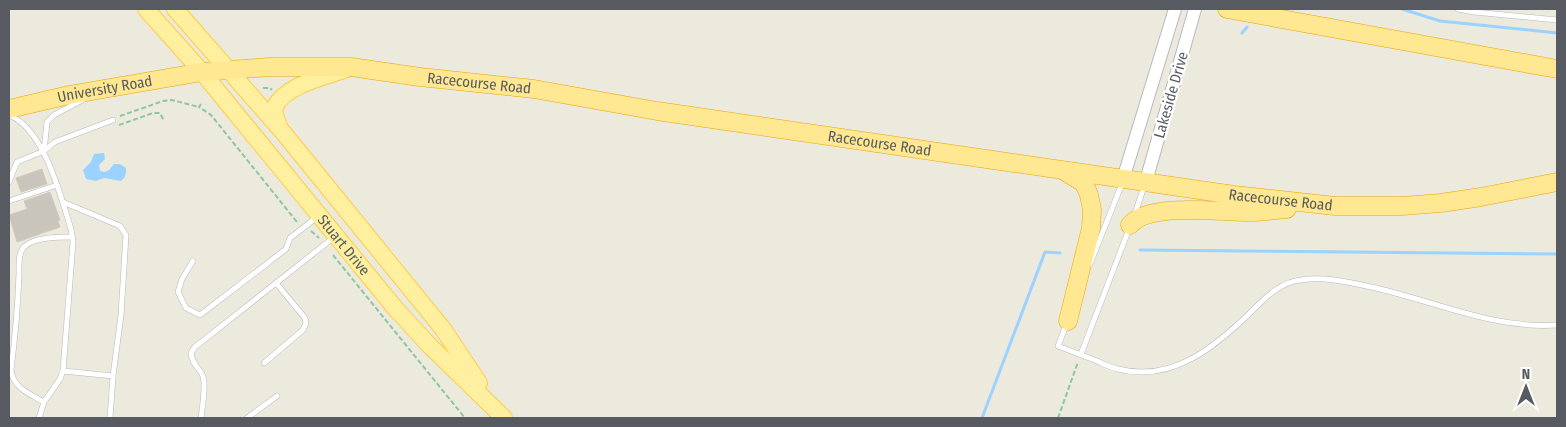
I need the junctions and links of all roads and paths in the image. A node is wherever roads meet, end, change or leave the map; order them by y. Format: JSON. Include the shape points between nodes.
{"nodes":[{"id":1,"x":146,"y":9,"type":"edge"},
{"id":2,"x":175,"y":9,"type":"edge"},
{"id":3,"x":1175,"y":9,"type":"edge"},
{"id":4,"x":1195,"y":9,"type":"edge"},
{"id":5,"x":1226,"y":9,"type":"edge"},
{"id":6,"x":1458,"y":9,"type":"edge"},
{"id":7,"x":1557,"y":20,"type":"edge"},
{"id":8,"x":351,"y":67,"type":"junction"},
{"id":9,"x":1557,"y":69,"type":"edge"},
{"id":10,"x":230,"y":70,"type":"junction"},
{"id":11,"x":202,"y":72,"type":"junction"},
{"id":12,"x":267,"y":83,"type":"dead end"},
{"id":13,"x":270,"y":88,"type":"junction"},
{"id":14,"x":104,"y":89,"type":"junction"},
{"id":15,"x":258,"y":89,"type":"dead end"},
{"id":16,"x":276,"y":93,"type":"dead end"},
{"id":17,"x":201,"y":104,"type":"dead end"},
{"id":18,"x":199,"y":107,"type":"junction"},
{"id":19,"x":9,"y":109,"type":"edge"},
{"id":20,"x":9,"y":115,"type":"edge"},
{"id":21,"x":113,"y":120,"type":"joint"},
{"id":22,"x":164,"y":121,"type":"dead end"},
{"id":23,"x":117,"y":126,"type":"dead end"},
{"id":24,"x":282,"y":131,"type":"junction"},
{"id":25,"x":44,"y":151,"type":"junction"},
{"id":26,"x":1062,"y":170,"type":"junction"},
{"id":27,"x":1124,"y":179,"type":"junction"},
{"id":28,"x":9,"y":182,"type":"edge"},
{"id":29,"x":1146,"y":182,"type":"junction"},
{"id":30,"x":1557,"y":182,"type":"edge"},
{"id":31,"x":57,"y":186,"type":"junction"},
{"id":32,"x":9,"y":201,"type":"edge"},
{"id":33,"x":63,"y":202,"type":"junction"},
{"id":34,"x":1335,"y":206,"type":"junction"},
{"id":35,"x":319,"y":216,"type":"junction"},
{"id":36,"x":1130,"y":225,"type":"junction"},
{"id":37,"x":305,"y":227,"type":"junction"},
{"id":38,"x":72,"y":237,"type":"junction"},
{"id":39,"x":330,"y":241,"type":"junction"},
{"id":40,"x":193,"y":261,"type":"dead end"},
{"id":41,"x":276,"y":283,"type":"junction"},
{"id":42,"x":1068,"y":321,"type":"junction"},
{"id":43,"x":1557,"y":325,"type":"edge"},
{"id":44,"x":1081,"y":354,"type":"junction"},
{"id":45,"x":264,"y":363,"type":"dead end"},
{"id":46,"x":10,"y":365,"type":"edge"},
{"id":47,"x":63,"y":371,"type":"junction"},
{"id":48,"x":113,"y":376,"type":"junction"},
{"id":49,"x":277,"y":396,"type":"dead end"},
{"id":50,"x":44,"y":402,"type":"junction"},
{"id":51,"x":500,"y":413,"type":"edge"},
{"id":52,"x":39,"y":418,"type":"edge"},
{"id":53,"x":110,"y":418,"type":"edge"},
{"id":54,"x":202,"y":418,"type":"edge"},
{"id":55,"x":248,"y":418,"type":"edge"},
{"id":56,"x":465,"y":418,"type":"edge"},
{"id":57,"x":1058,"y":418,"type":"edge"}],
"edges":[{"from":1,"to":11,"type":"main road","name":"Stuart Drive"},
{"from":2,"to":10,"type":"main road","name":"Stuart Drive"},
{"from":3,"to":27,"type":"street","name":"Lakeside Drive"},
{"from":4,"to":29,"type":"street","name":"Lakeside Drive"},
{"from":5,"to":9,"type":"highway"},
{"from":6,"to":7,"type":"lane"},
{"from":8,"to":10,"type":"highway","name":"Racecourse Road"},
{"from":8,"to":24,"type":"main road","via":[[296,87],[282,96],[274,108]]},
{"from":8,"to":26,"type":"highway","name":"Racecourse Road","via":[[534,89],[657,111]]},
{"from":10,"to":11,"type":"highway","name":"Racecourse Road"},
{"from":10,"to":24,"type":"main road","name":"Stuart Drive"},
{"from":11,"to":14,"type":"highway","name":"University Road"},
{"from":11,"to":35,"type":"main road","name":"Stuart Drive"},
{"from":12,"to":13,"type":"path"},
{"from":13,"to":15,"type":"path"},
{"from":13,"to":16,"type":"path"},
{"from":14,"to":19,"type":"highway","name":"University Road"},
{"from":14,"to":25,"type":"lane","via":[[54,115],[47,122]]},
{"from":17,"to":18,"type":"path"},
{"from":18,"to":21,"type":"path","via":[[163,101]]},
{"from":18,"to":37,"type":"path","via":[[211,115],[287,210]]},
{"from":20,"to":25,"type":"lane","via":[[21,120]]},
{"from":21,"to":25,"type":"lane","via":[[54,142]]},
{"from":22,"to":23,"type":"path","via":[[160,113],[153,113]]},
{"from":24,"to":51,"type":"main road","name":"Stuart Drive","via":[[443,329]]},
{"from":25,"to":28,"type":"lane","via":[[17,162]]},
{"from":25,"to":31,"type":"lane"},
{"from":26,"to":27,"type":"highway","name":"Racecourse Road"},
{"from":26,"to":42,"type":"highway","via":[[1084,183],[1092,210],[1091,228]]},
{"from":27,"to":29,"type":"highway","name":"Racecourse Road"},
{"from":27,"to":42,"type":"lane"},
{"from":29,"to":34,"type":"highway","name":"Racecourse Road"},
{"from":29,"to":36,"type":"lane"},
{"from":30,"to":34,"type":"highway","name":"Racecourse Road","via":[[1441,202],[1402,206]]},
{"from":31,"to":32,"type":"lane"},
{"from":31,"to":33,"type":"lane"},
{"from":33,"to":38,"type":"lane"},
{"from":33,"to":48,"type":"lane","via":[[120,226],[126,235]]},
{"from":34,"to":36,"type":"highway","via":[[1249,212],[1161,211],[1140,217]]},
{"from":35,"to":37,"type":"lane"},
{"from":35,"to":39,"type":"main road","name":"Stuart Drive"},
{"from":36,"to":44,"type":"lane"},
{"from":37,"to":39,"type":"path"},
{"from":37,"to":40,"type":"lane","via":[[290,238],[286,249],[200,315],[186,308],[178,292]]},
{"from":38,"to":46,"type":"lane","via":[[46,238],[29,244],[21,252]]},
{"from":38,"to":47,"type":"lane"},
{"from":39,"to":41,"type":"lane"},
{"from":39,"to":51,"type":"main road","name":"Stuart Drive","via":[[427,343]]},
{"from":39,"to":56,"type":"path"},
{"from":41,"to":45,"type":"lane","via":[[306,323],[303,330]]},
{"from":41,"to":54,"type":"lane","via":[[190,353],[204,382]]},
{"from":42,"to":44,"type":"lane","via":[[1058,346]]},
{"from":43,"to":44,"type":"lane","via":[[1484,319],[1358,284],[1300,280],[1274,290],[1213,346],[1189,361],[1165,370],[1141,372],[1118,369]]},
{"from":44,"to":57,"type":"path"},
{"from":46,"to":50,"type":"lane","via":[[14,383]]},
{"from":47,"to":48,"type":"lane"},
{"from":47,"to":50,"type":"lane"},
{"from":48,"to":53,"type":"lane"},
{"from":49,"to":55,"type":"lane"},
{"from":50,"to":52,"type":"lane"}]}
